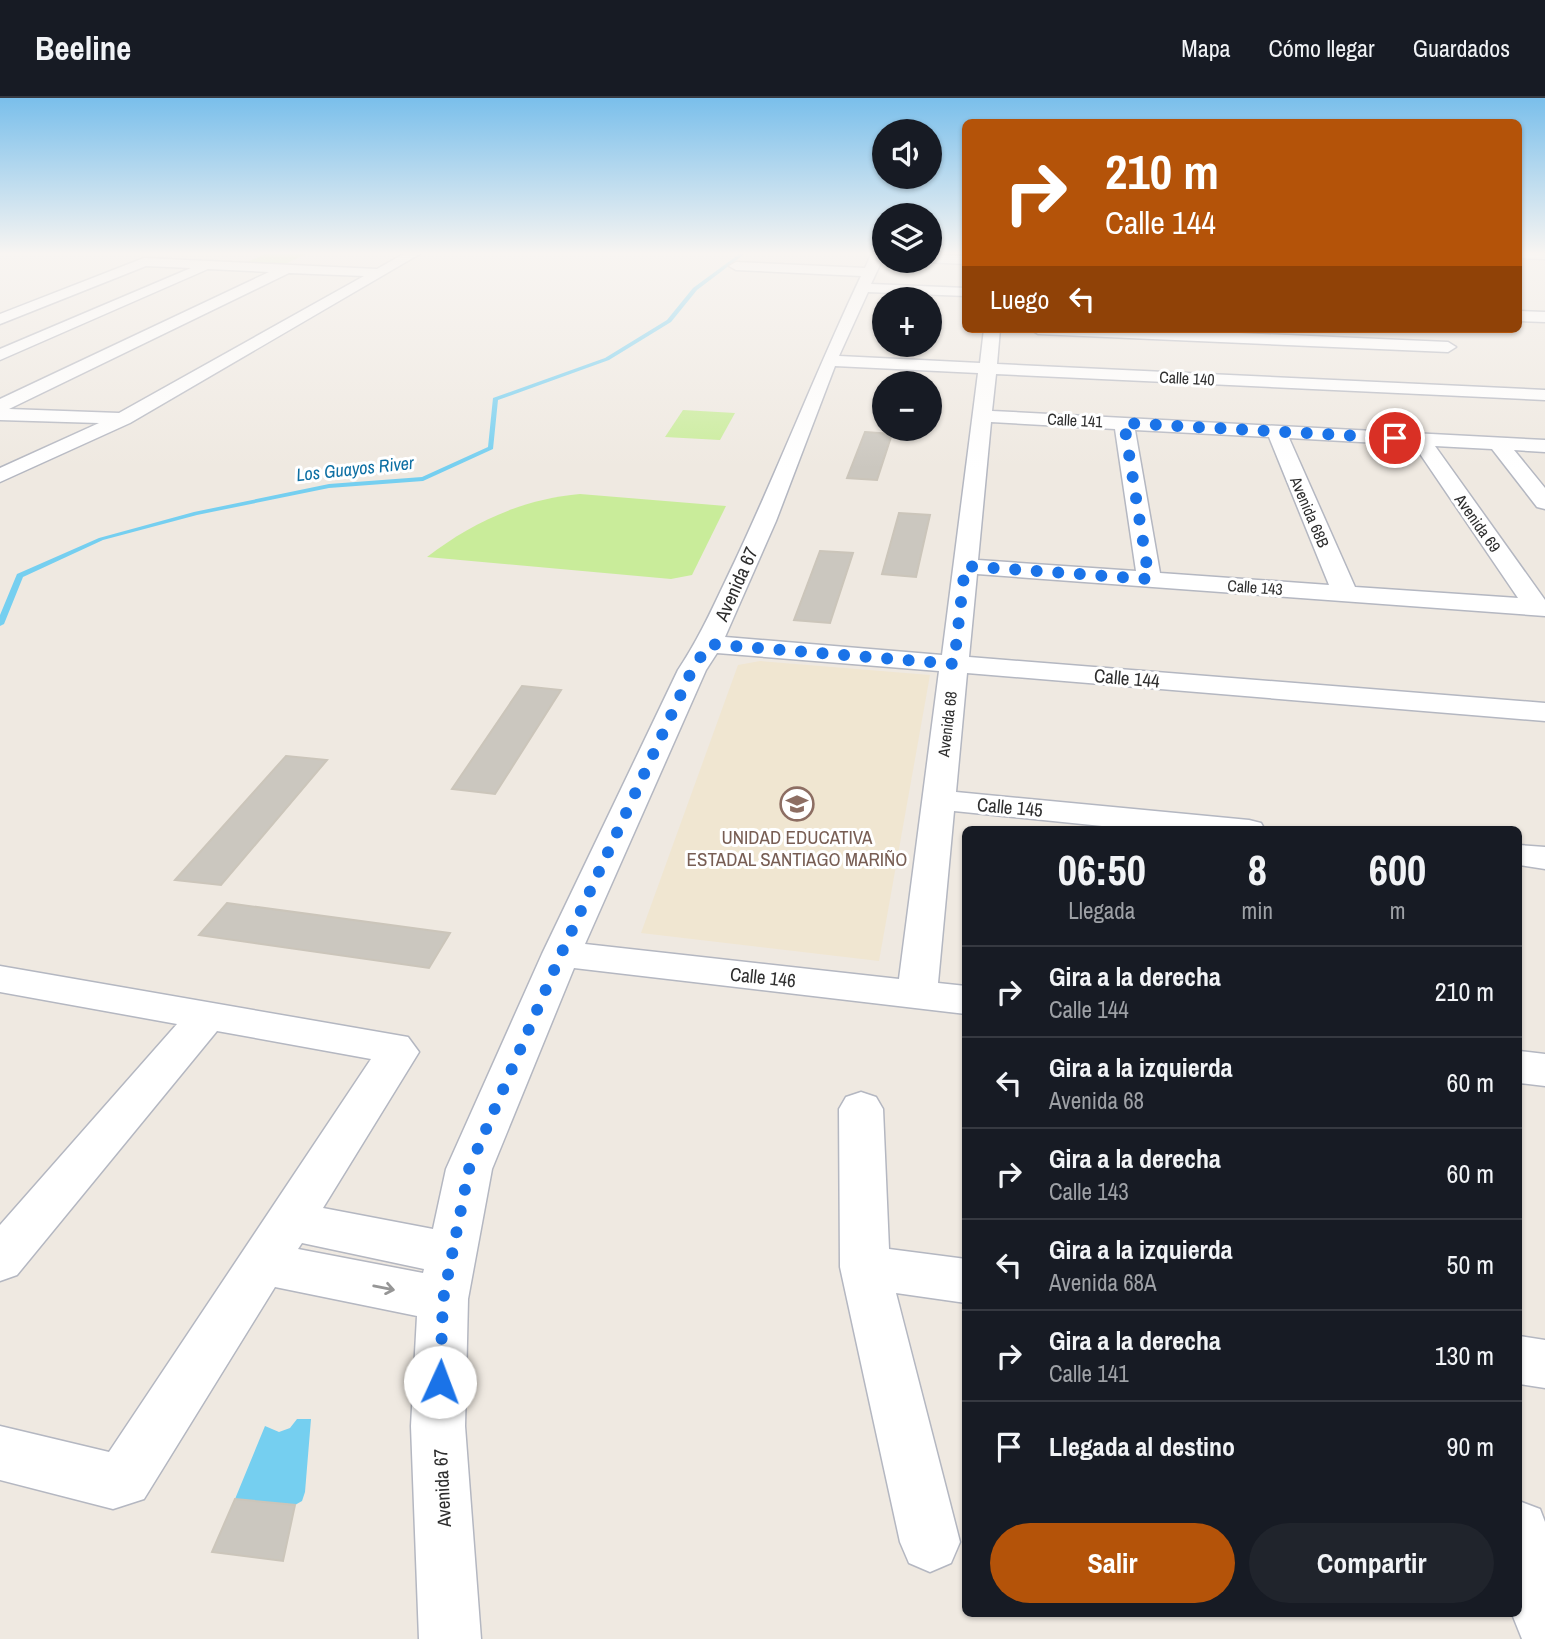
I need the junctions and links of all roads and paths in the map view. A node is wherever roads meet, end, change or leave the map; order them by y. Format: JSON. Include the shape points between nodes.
{"nodes":[{"id":1,"x":73,"y":324,"type":"edge"},
{"id":2,"x":172,"y":324,"type":"edge"},
{"id":3,"x":290,"y":324,"type":"edge"},
{"id":4,"x":846,"y":324,"type":"edge"},
{"id":5,"x":992,"y":333,"type":"edge"},
{"id":6,"x":1211,"y":333,"type":"edge"},
{"id":7,"x":1435,"y":333,"type":"edge"},
{"id":8,"x":1298,"y":335,"type":"edge"},
{"id":9,"x":0,"y":355,"type":"edge"},
{"id":10,"x":829,"y":361,"type":"junction"},
{"id":11,"x":988,"y":368,"type":"junction"},
{"id":12,"x":1473,"y":374,"type":"dead end"},
{"id":13,"x":1489,"y":393,"type":"junction"},
{"id":14,"x":1545,"y":395,"type":"edge"},
{"id":15,"x":0,"y":406,"type":"edge"},
{"id":16,"x":0,"y":414,"type":"edge"},
{"id":17,"x":982,"y":415,"type":"junction"},
{"id":18,"x":123,"y":419,"type":"junction"},
{"id":19,"x":1124,"y":423,"type":"junction"},
{"id":20,"x":1276,"y":431,"type":"junction"},
{"id":21,"x":1419,"y":439,"type":"junction"},
{"id":22,"x":1497,"y":443,"type":"junction"},
{"id":23,"x":1545,"y":446,"type":"edge"},
{"id":24,"x":0,"y":476,"type":"edge"},
{"id":25,"x":1545,"y":502,"type":"edge"},
{"id":26,"x":965,"y":566,"type":"junction"},
{"id":27,"x":1149,"y":579,"type":"junction"},
{"id":28,"x":1345,"y":593,"type":"junction"},
{"id":29,"x":1541,"y":607,"type":"edge"},
{"id":30,"x":709,"y":644,"type":"junction"},
{"id":31,"x":954,"y":664,"type":"junction"},
{"id":32,"x":1545,"y":712,"type":"edge"},
{"id":33,"x":939,"y":800,"type":"junction"},
{"id":34,"x":1208,"y":826,"type":"edge"},
{"id":35,"x":1522,"y":855,"type":"edge"},
{"id":36,"x":1545,"y":858,"type":"edge"},
{"id":37,"x":561,"y":954,"type":"junction"},
{"id":38,"x":0,"y":979,"type":"edge"},
{"id":39,"x":917,"y":994,"type":"junction"},
{"id":40,"x":962,"y":1000,"type":"edge"},
{"id":41,"x":207,"y":1016,"type":"junction"},
{"id":42,"x":1522,"y":1067,"type":"edge"},
{"id":43,"x":1545,"y":1070,"type":"edge"},
{"id":44,"x":862,"y":1109,"type":"dead end"},
{"id":45,"x":290,"y":1221,"type":"junction"},
{"id":46,"x":0,"y":1260,"type":"edge"},
{"id":47,"x":263,"y":1264,"type":"junction"},
{"id":48,"x":865,"y":1267,"type":"junction"},
{"id":49,"x":447,"y":1277,"type":"junction"},
{"id":50,"x":962,"y":1280,"type":"edge"},
{"id":51,"x":1522,"y":1360,"type":"edge"},
{"id":52,"x":1545,"y":1364,"type":"edge"},
{"id":53,"x":0,"y":1453,"type":"edge"},
{"id":54,"x":1522,"y":1540,"type":"edge"},
{"id":55,"x":930,"y":1542,"type":"dead end"},
{"id":56,"x":1545,"y":1620,"type":"edge"},
{"id":57,"x":450,"y":1639,"type":"edge"}],
"edges":[{"from":1,"to":9,"type":"street"},
{"from":2,"to":15,"type":"street"},
{"from":3,"to":18,"type":"street"},
{"from":4,"to":10,"type":"street","name":"Avenida 67"},
{"from":5,"to":11,"type":"street","name":"Avenida 68"},
{"from":6,"to":8,"type":"street"},
{"from":7,"to":8,"type":"street","via":[[1452,352]]},
{"from":10,"to":11,"type":"street","name":"Calle 140"},
{"from":10,"to":30,"type":"street","name":"Avenida 67","via":[[765,521]]},
{"from":11,"to":13,"type":"street","name":"Calle 140"},
{"from":11,"to":17,"type":"street","name":"Avenida 68"},
{"from":12,"to":13,"type":"street"},
{"from":13,"to":14,"type":"street","name":"Calle 140"},
{"from":16,"to":18,"type":"street"},
{"from":17,"to":19,"type":"street","name":"Calle 141"},
{"from":17,"to":26,"type":"street","name":"Avenida 68"},
{"from":18,"to":24,"type":"street"},
{"from":19,"to":20,"type":"street","name":"Calle 141"},
{"from":19,"to":27,"type":"street"},
{"from":20,"to":21,"type":"street","name":"Calle 141"},
{"from":20,"to":28,"type":"street","name":"Avenida 68B"},
{"from":21,"to":22,"type":"street","name":"Calle 141"},
{"from":21,"to":29,"type":"street","name":"Avenida 69"},
{"from":22,"to":23,"type":"street","name":"Calle 141"},
{"from":22,"to":25,"type":"street"},
{"from":26,"to":27,"type":"street","name":"Calle 143"},
{"from":26,"to":31,"type":"street","name":"Avenida 68"},
{"from":27,"to":28,"type":"street","name":"Calle 143"},
{"from":28,"to":29,"type":"street","name":"Calle 143"},
{"from":30,"to":31,"type":"street","name":"Calle 144"},
{"from":30,"to":37,"type":"street","name":"Avenida 67","via":[[692,670]]},
{"from":31,"to":32,"type":"street","name":"Calle 144"},
{"from":31,"to":33,"type":"street","name":"Avenida 68"},
{"from":33,"to":34,"type":"street","name":"Calle 145"},
{"from":33,"to":39,"type":"street","name":"Avenida 68"},
{"from":35,"to":36,"type":"street"},
{"from":37,"to":39,"type":"street","name":"Calle 146"},
{"from":37,"to":49,"type":"street","name":"Avenida 67","via":[[469,1169]]},
{"from":38,"to":41,"type":"street"},
{"from":39,"to":40,"type":"street","name":"Calle 146"},
{"from":41,"to":45,"type":"street","via":[[398,1052]]},
{"from":41,"to":46,"type":"street"},
{"from":42,"to":43,"type":"street"},
{"from":44,"to":48,"type":"street"},
{"from":45,"to":47,"type":"street"},
{"from":45,"to":49,"type":"street"},
{"from":47,"to":49,"type":"street","one_way":true},
{"from":47,"to":53,"type":"street","via":[[124,1479],[113,1481]]},
{"from":48,"to":50,"type":"street"},
{"from":48,"to":55,"type":"street"},
{"from":49,"to":57,"type":"street","name":"Avenida 67","via":[[438,1426]]},
{"from":51,"to":52,"type":"street"},
{"from":54,"to":56,"type":"street"}]}
